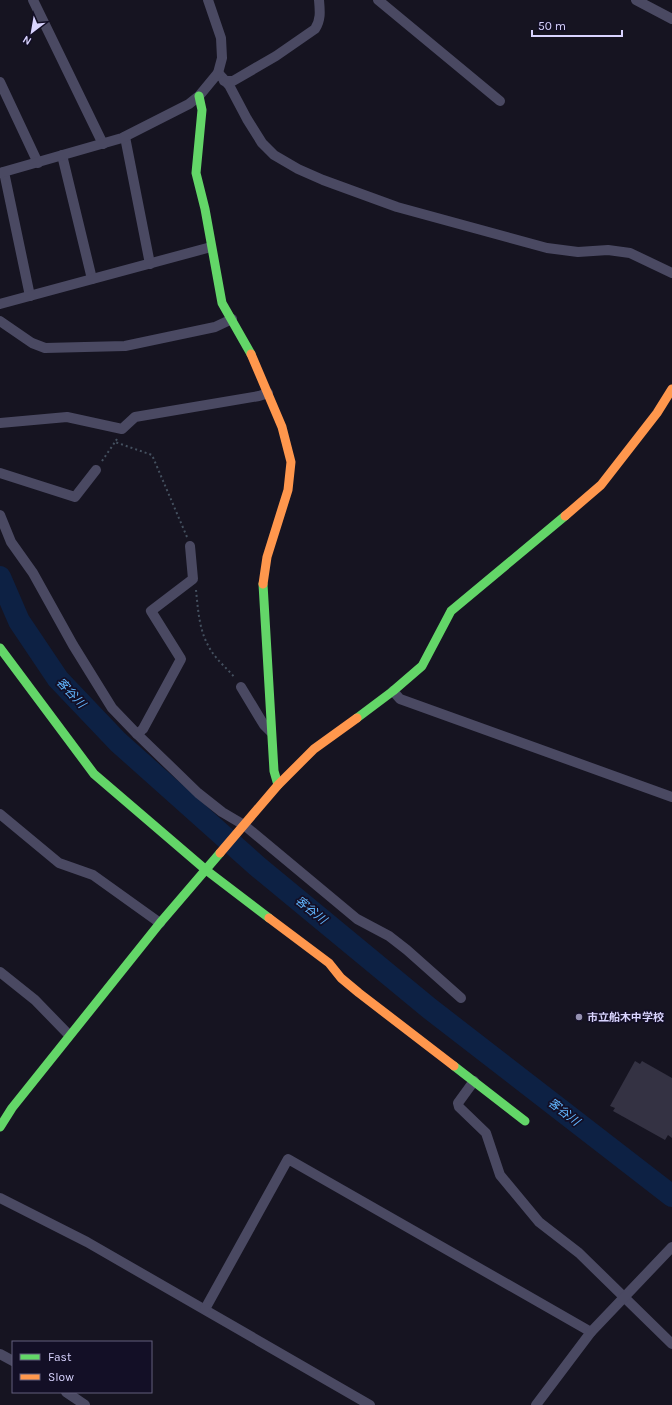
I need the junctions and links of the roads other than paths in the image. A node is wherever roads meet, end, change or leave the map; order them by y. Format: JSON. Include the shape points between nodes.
{"nodes":[{"id":1,"x":33,"y":0,"type":"edge"},
{"id":2,"x":208,"y":0,"type":"edge"},
{"id":3,"x":319,"y":0,"type":"edge"},
{"id":4,"x":378,"y":0,"type":"edge"},
{"id":5,"x":636,"y":0,"type":"edge"},
{"id":6,"x":672,"y":19,"type":"edge"},
{"id":7,"x":221,"y":77,"type":"junction"},
{"id":8,"x":0,"y":82,"type":"edge"},
{"id":9,"x":200,"y":96,"type":"junction"},
{"id":10,"x":500,"y":101,"type":"dead end"},
{"id":11,"x":125,"y":136,"type":"junction"},
{"id":12,"x":103,"y":144,"type":"junction"},
{"id":13,"x":62,"y":155,"type":"junction"},
{"id":14,"x":38,"y":163,"type":"junction"},
{"id":15,"x":2,"y":173,"type":"edge"},
{"id":16,"x":211,"y":247,"type":"junction"},
{"id":17,"x":150,"y":264,"type":"junction"},
{"id":18,"x":672,"y":274,"type":"edge"},
{"id":19,"x":92,"y":279,"type":"junction"},
{"id":20,"x":30,"y":296,"type":"junction"},
{"id":21,"x":0,"y":304,"type":"edge"},
{"id":22,"x":232,"y":319,"type":"junction"},
{"id":23,"x":0,"y":321,"type":"edge"},
{"id":24,"x":672,"y":389,"type":"edge"},
{"id":25,"x":268,"y":393,"type":"junction"},
{"id":26,"x":0,"y":423,"type":"edge"},
{"id":27,"x":96,"y":470,"type":"road end"},
{"id":28,"x":0,"y":473,"type":"edge"},
{"id":29,"x":0,"y":515,"type":"edge"},
{"id":30,"x":190,"y":546,"type":"road end"},
{"id":31,"x":0,"y":648,"type":"edge"},
{"id":32,"x":241,"y":687,"type":"road end"},
{"id":33,"x":393,"y":691,"type":"junction"},
{"id":34,"x":271,"y":732,"type":"junction"},
{"id":35,"x":136,"y":734,"type":"junction"},
{"id":36,"x":278,"y":785,"type":"junction"},
{"id":37,"x":672,"y":797,"type":"edge"},
{"id":38,"x":0,"y":814,"type":"edge"},
{"id":39,"x":242,"y":828,"type":"junction"},
{"id":40,"x":207,"y":868,"type":"junction"},
{"id":41,"x":160,"y":923,"type":"junction"},
{"id":42,"x":0,"y":972,"type":"edge"},
{"id":43,"x":461,"y":998,"type":"dead end"},
{"id":44,"x":69,"y":1035,"type":"junction"},
{"id":45,"x":474,"y":1081,"type":"junction"},
{"id":46,"x":525,"y":1121,"type":"dead end"},
{"id":47,"x":0,"y":1127,"type":"edge"},
{"id":48,"x":0,"y":1198,"type":"edge"},
{"id":49,"x":671,"y":1249,"type":"edge"},
{"id":50,"x":624,"y":1297,"type":"junction"},
{"id":51,"x":205,"y":1308,"type":"junction"},
{"id":52,"x":591,"y":1332,"type":"junction"},
{"id":53,"x":672,"y":1344,"type":"edge"},
{"id":54,"x":0,"y":1354,"type":"edge"},
{"id":55,"x":12,"y":1360,"type":"edge"},
{"id":56,"x":67,"y":1393,"type":"edge"},
{"id":57,"x":85,"y":1405,"type":"edge"},
{"id":58,"x":370,"y":1405,"type":"edge"},
{"id":59,"x":536,"y":1405,"type":"edge"}],
"edges":[{"from":1,"to":12,"type":"street"},
{"from":2,"to":7,"type":"street","via":[[221,38]]},
{"from":3,"to":7,"type":"street","via":[[319,23],[315,29],[233,81]]},
{"from":4,"to":10,"type":"street"},
{"from":5,"to":6,"type":"street"},
{"from":7,"to":9,"type":"street"},
{"from":7,"to":18,"type":"street","via":[[229,85],[246,119],[274,155],[323,180],[397,207],[547,248],[578,252],[608,250],[630,253]]},
{"from":8,"to":14,"type":"street"},
{"from":9,"to":11,"type":"street"},
{"from":9,"to":16,"type":"street","via":[[202,110],[198,126],[196,173]]},
{"from":11,"to":12,"type":"street"},
{"from":11,"to":17,"type":"street"},
{"from":12,"to":13,"type":"street"},
{"from":13,"to":14,"type":"street"},
{"from":13,"to":19,"type":"street"},
{"from":14,"to":15,"type":"street"},
{"from":15,"to":20,"type":"street"},
{"from":16,"to":17,"type":"street"},
{"from":16,"to":22,"type":"street","via":[[222,303]]},
{"from":17,"to":19,"type":"street"},
{"from":19,"to":20,"type":"street"},
{"from":20,"to":21,"type":"street"},
{"from":22,"to":23,"type":"street","via":[[215,327],[125,346],[45,348],[32,343]]},
{"from":22,"to":25,"type":"street"},
{"from":24,"to":33,"type":"street","via":[[657,413],[601,485],[451,611],[422,666]]},
{"from":25,"to":26,"type":"street","via":[[135,417],[122,430],[68,417]]},
{"from":25,"to":34,"type":"street","via":[[282,427],[291,462],[288,490],[267,557],[263,587]]},
{"from":27,"to":28,"type":"street","via":[[75,497]]},
{"from":29,"to":35,"type":"street","via":[[11,542],[33,573],[76,652],[112,708]]},
{"from":30,"to":35,"type":"street","via":[[192,579],[151,611],[181,659],[142,729]]},
{"from":31,"to":40,"type":"street","via":[[94,774]]},
{"from":32,"to":34,"type":"street"},
{"from":33,"to":36,"type":"street","via":[[314,749]]},
{"from":33,"to":37,"type":"street","via":[[400,699]]},
{"from":34,"to":36,"type":"street","via":[[274,771]]},
{"from":35,"to":39,"type":"street","via":[[198,792]]},
{"from":36,"to":39,"type":"street"},
{"from":38,"to":41,"type":"street","via":[[59,863],[93,875]]},
{"from":39,"to":40,"type":"street"},
{"from":39,"to":43,"type":"street","via":[[357,919],[389,936]]},
{"from":40,"to":41,"type":"street"},
{"from":40,"to":45,"type":"street","via":[[329,963],[341,978],[359,993]]},
{"from":41,"to":44,"type":"street"},
{"from":42,"to":44,"type":"street","via":[[35,1000]]},
{"from":44,"to":47,"type":"street"},
{"from":45,"to":46,"type":"street"},
{"from":45,"to":50,"type":"street","via":[[458,1102],[459,1108],[486,1133],[500,1175],[539,1222],[578,1253]]},
{"from":48,"to":51,"type":"street","via":[[87,1242]]},
{"from":49,"to":50,"type":"street"},
{"from":50,"to":52,"type":"street"},
{"from":50,"to":53,"type":"street"},
{"from":51,"to":52,"type":"street","via":[[288,1160]]},
{"from":51,"to":58,"type":"street"},
{"from":52,"to":59,"type":"street"},
{"from":54,"to":55,"type":"street"},
{"from":56,"to":57,"type":"street"}]}
